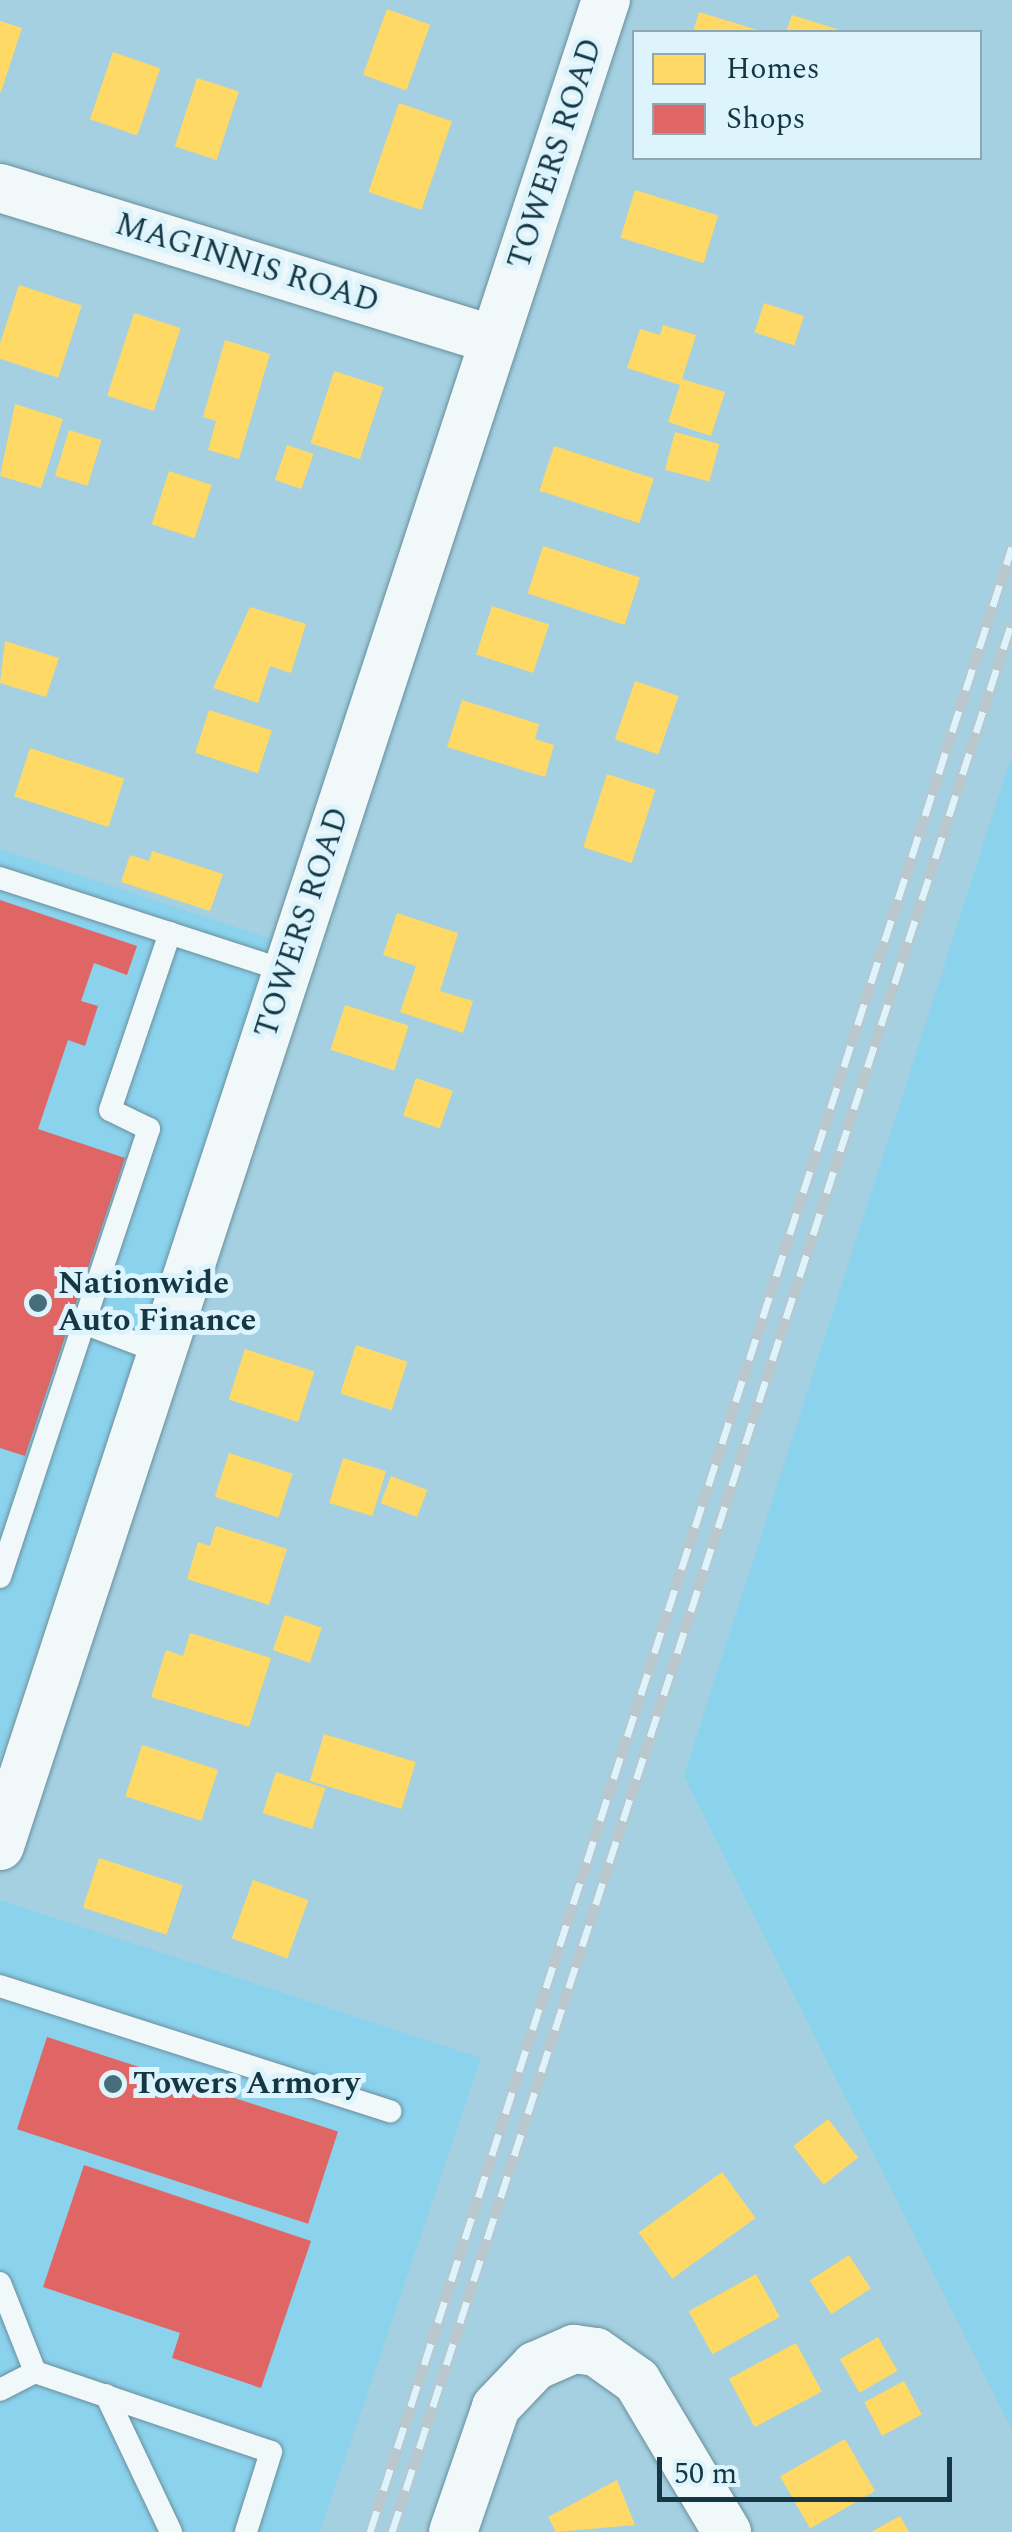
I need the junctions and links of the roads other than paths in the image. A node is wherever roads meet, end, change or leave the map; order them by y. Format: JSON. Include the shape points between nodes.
{"nodes":[{"id":1,"x":606,"y":0,"type":"edge"},
{"id":2,"x":0,"y":188,"type":"edge"},
{"id":3,"x":494,"y":340,"type":"junction"},
{"id":4,"x":0,"y":878,"type":"edge"},
{"id":5,"x":170,"y":933,"type":"junction"},
{"id":6,"x":287,"y":971,"type":"junction"},
{"id":7,"x":84,"y":1323,"type":"junction"},
{"id":8,"x":162,"y":1352,"type":"junction"},
{"id":9,"x":0,"y":1577,"type":"edge"},
{"id":10,"x":0,"y":1846,"type":"edge"},
{"id":11,"x":0,"y":1986,"type":"edge"},
{"id":12,"x":390,"y":2111,"type":"dead end"},
{"id":13,"x":0,"y":2283,"type":"edge"},
{"id":14,"x":34,"y":2372,"type":"junction"},
{"id":15,"x":0,"y":2390,"type":"edge"},
{"id":16,"x":106,"y":2396,"type":"junction"},
{"id":17,"x":171,"y":2532,"type":"edge"},
{"id":18,"x":246,"y":2532,"type":"edge"},
{"id":19,"x":454,"y":2532,"type":"edge"},
{"id":20,"x":727,"y":2532,"type":"edge"}],
"edges":[{"from":1,"to":3,"type":"street","name":"TOWERS ROAD"},
{"from":2,"to":3,"type":"street","name":"MAGINNIS ROAD"},
{"from":3,"to":6,"type":"street","name":"TOWERS ROAD"},
{"from":4,"to":5,"type":"lane"},
{"from":5,"to":6,"type":"lane"},
{"from":5,"to":7,"type":"lane","via":[[110,1110],[149,1129]]},
{"from":6,"to":8,"type":"street","name":"TOWERS ROAD"},
{"from":7,"to":8,"type":"lane"},
{"from":7,"to":9,"type":"lane"},
{"from":8,"to":10,"type":"street","name":"TOWERS ROAD"},
{"from":11,"to":12,"type":"lane"},
{"from":13,"to":14,"type":"lane"},
{"from":14,"to":15,"type":"lane"},
{"from":14,"to":16,"type":"lane"},
{"from":16,"to":17,"type":"lane"},
{"from":16,"to":18,"type":"lane","via":[[271,2452]]},
{"from":19,"to":20,"type":"street","via":[[496,2408],[535,2366],[574,2349],[596,2352],[637,2381]]}]}
